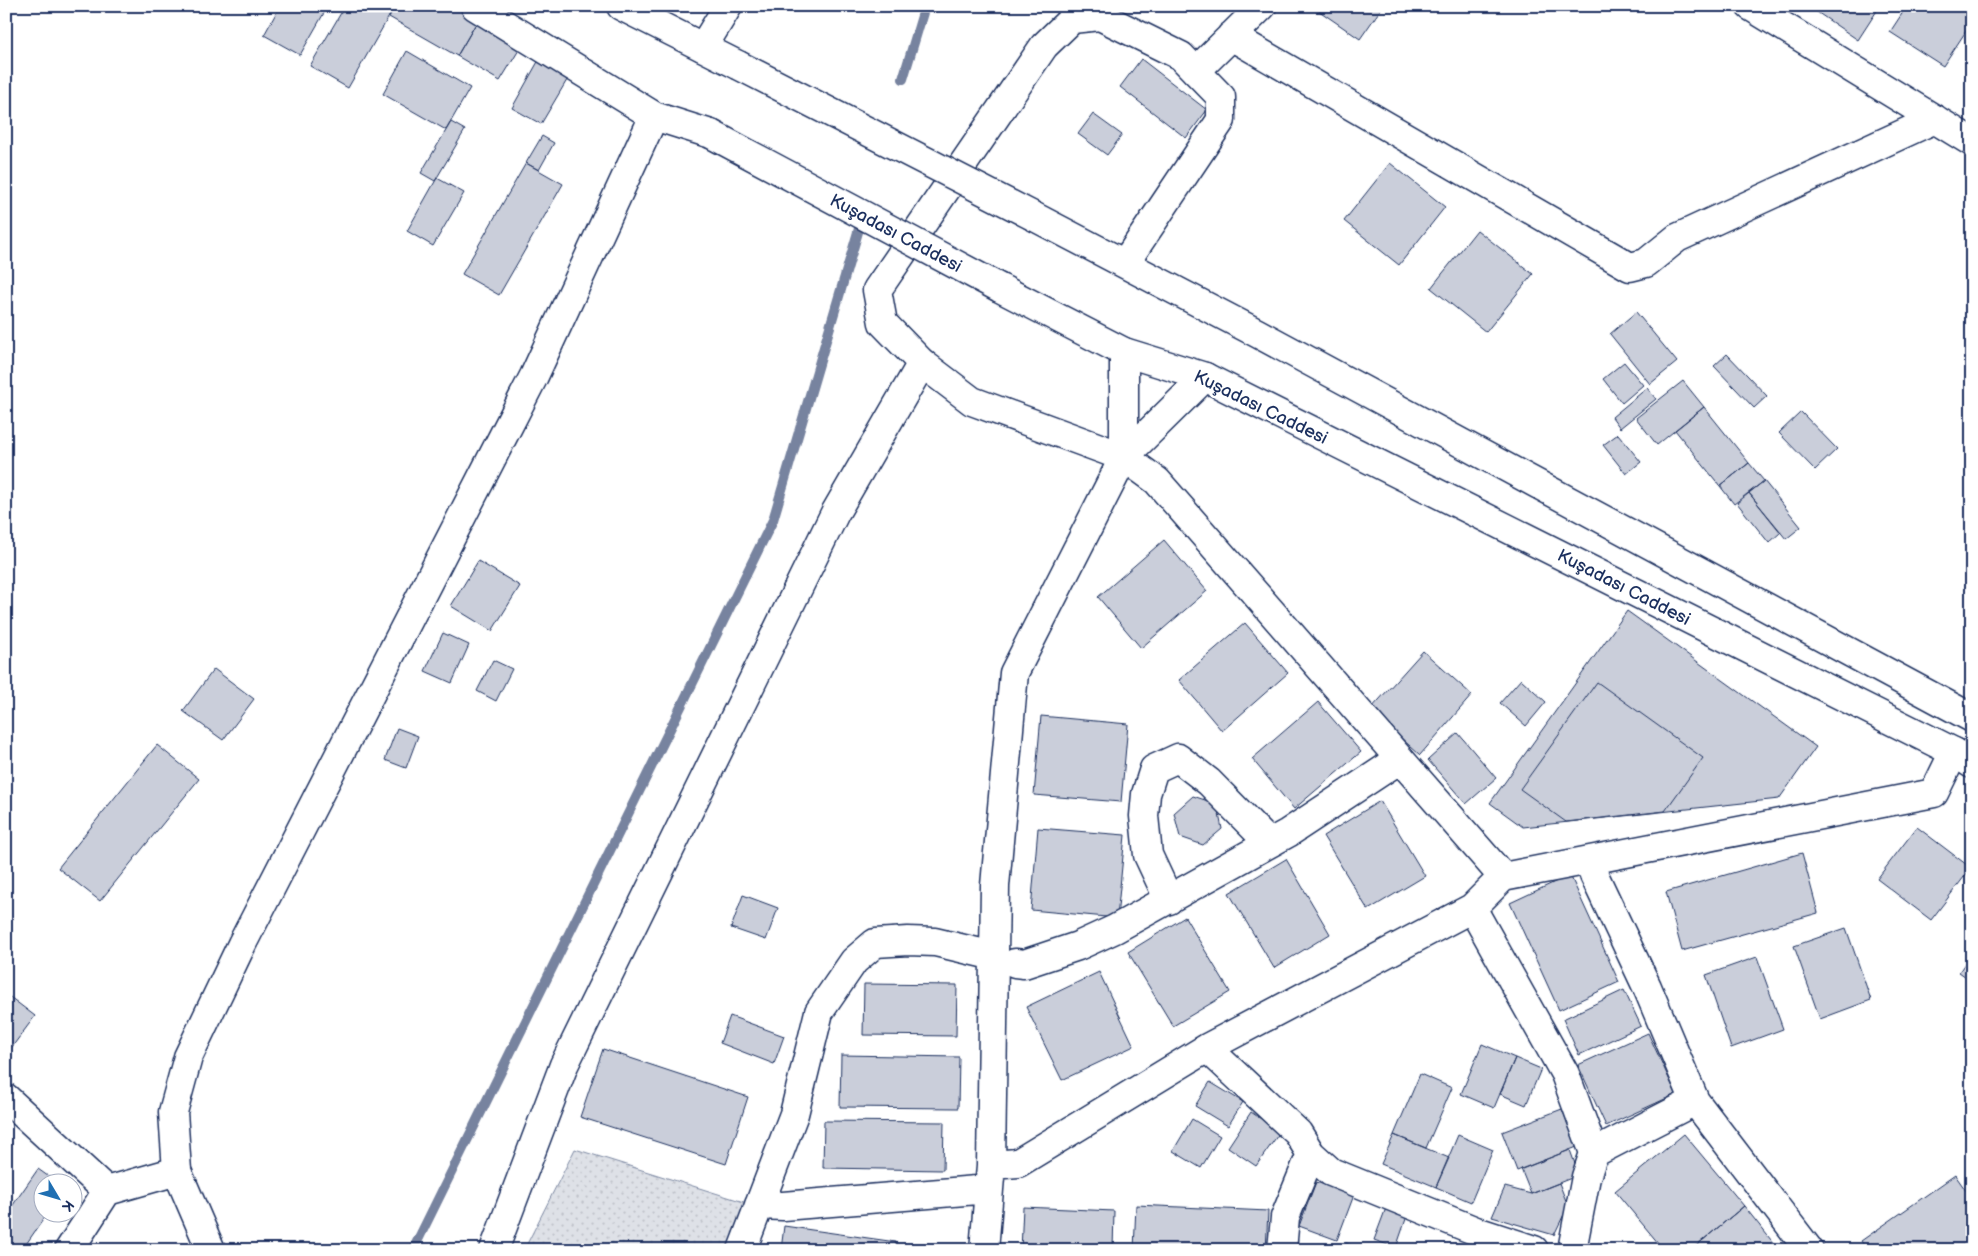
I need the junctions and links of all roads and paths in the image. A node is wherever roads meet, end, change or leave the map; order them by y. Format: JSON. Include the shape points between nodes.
{"nodes":[{"id":1,"x":475,"y":6,"type":"edge"},
{"id":2,"x":620,"y":6,"type":"edge"},
{"id":3,"x":728,"y":6,"type":"edge"},
{"id":4,"x":1262,"y":6,"type":"edge"},
{"id":5,"x":1750,"y":6,"type":"edge"},
{"id":6,"x":1102,"y":11,"type":"edge"},
{"id":7,"x":1231,"y":36,"type":"junction"},
{"id":8,"x":703,"y":47,"type":"junction"},
{"id":9,"x":1196,"y":71,"type":"junction"},
{"id":10,"x":654,"y":116,"type":"junction"},
{"id":11,"x":1935,"y":119,"type":"junction"},
{"id":12,"x":1972,"y":142,"type":"edge"},
{"id":13,"x":955,"y":176,"type":"junction"},
{"id":14,"x":1125,"y":263,"type":"junction"},
{"id":15,"x":1124,"y":352,"type":"junction"},
{"id":16,"x":922,"y":364,"type":"junction"},
{"id":17,"x":1205,"y":377,"type":"junction"},
{"id":18,"x":1124,"y":457,"type":"junction"},
{"id":19,"x":1972,"y":718,"type":"edge"},
{"id":20,"x":1963,"y":758,"type":"edge"},
{"id":21,"x":1400,"y":759,"type":"junction"},
{"id":22,"x":1269,"y":843,"type":"junction"},
{"id":23,"x":1590,"y":860,"type":"junction"},
{"id":24,"x":1503,"y":877,"type":"junction"},
{"id":25,"x":1169,"y":900,"type":"junction"},
{"id":26,"x":1472,"y":908,"type":"junction"},
{"id":27,"x":1004,"y":960,"type":"junction"},
{"id":28,"x":1207,"y":1048,"type":"junction"},
{"id":29,"x":6,"y":1098,"type":"edge"},
{"id":30,"x":1695,"y":1101,"type":"junction"},
{"id":31,"x":1594,"y":1153,"type":"junction"},
{"id":32,"x":1311,"y":1154,"type":"junction"},
{"id":33,"x":177,"y":1171,"type":"junction"},
{"id":34,"x":990,"y":1177,"type":"junction"},
{"id":35,"x":107,"y":1191,"type":"junction"},
{"id":36,"x":759,"y":1205,"type":"junction"},
{"id":37,"x":1473,"y":1240,"type":"edge"},
{"id":38,"x":69,"y":1250,"type":"edge"},
{"id":39,"x":211,"y":1250,"type":"edge"},
{"id":40,"x":494,"y":1250,"type":"edge"},
{"id":41,"x":742,"y":1250,"type":"edge"},
{"id":42,"x":984,"y":1250,"type":"edge"},
{"id":43,"x":1282,"y":1250,"type":"edge"},
{"id":44,"x":1534,"y":1250,"type":"edge"},
{"id":45,"x":1572,"y":1250,"type":"edge"},
{"id":46,"x":1809,"y":1250,"type":"edge"}],
"edges":[{"from":1,"to":10,"type":"street","name":"Kuşadası Caddesi"},
{"from":2,"to":8,"type":"street"},
{"from":3,"to":8,"type":"street"},
{"from":4,"to":7,"type":"street"},
{"from":5,"to":11,"type":"street"},
{"from":6,"to":9,"type":"street","via":[[1181,56]]},
{"from":6,"to":13,"type":"street","via":[[1072,19],[1044,46]]},
{"from":7,"to":9,"type":"street"},
{"from":7,"to":11,"type":"street","via":[[1630,267],[1646,263],[1677,238]]},
{"from":8,"to":13,"type":"street","bridge":true},
{"from":9,"to":14,"type":"street","via":[[1221,97],[1221,120]]},
{"from":10,"to":15,"type":"street","name":"Kuşadası Caddesi","bridge":true,"via":[[710,134]]},
{"from":10,"to":33,"type":"street","via":[[534,376],[246,935],[188,1057],[173,1112]]},
{"from":11,"to":12,"type":"street"},
{"from":13,"to":14,"type":"street","bridge":true},
{"from":13,"to":16,"type":"street","via":[[877,290],[883,324]]},
{"from":14,"to":19,"type":"street"},
{"from":15,"to":17,"type":"street","name":"Kuşadası Caddesi"},
{"from":15,"to":18,"type":"street"},
{"from":16,"to":18,"type":"street","via":[[972,401]]},
{"from":16,"to":40,"type":"street","via":[[835,513],[564,1065]]},
{"from":17,"to":18,"type":"street"},
{"from":17,"to":20,"type":"street","name":"Kuşadası Caddesi"},
{"from":18,"to":21,"type":"street","via":[[1157,481]]},
{"from":18,"to":27,"type":"street","via":[[1014,673],[995,886]]},
{"from":20,"to":23,"type":"street","via":[[1934,792]]},
{"from":21,"to":22,"type":"street"},
{"from":21,"to":24,"type":"street"},
{"from":22,"to":25,"type":"street"},
{"from":22,"to":25,"type":"street","via":[[1209,782],[1178,758],[1154,769],[1146,794],[1144,816],[1148,855]]},
{"from":23,"to":24,"type":"street"},
{"from":23,"to":30,"type":"street"},
{"from":24,"to":26,"type":"street"},
{"from":25,"to":27,"type":"street","via":[[1078,946],[1024,964]]},
{"from":26,"to":28,"type":"street"},
{"from":26,"to":31,"type":"street","via":[[1565,1074]]},
{"from":27,"to":34,"type":"street"},
{"from":27,"to":36,"type":"street","via":[[935,942],[908,941],[875,943],[854,961],[819,1012],[794,1114]]},
{"from":28,"to":32,"type":"street","via":[[1298,1133]]},
{"from":28,"to":34,"type":"street"},
{"from":29,"to":35,"type":"street"},
{"from":30,"to":31,"type":"street"},
{"from":30,"to":46,"type":"street"},
{"from":31,"to":45,"type":"street"},
{"from":32,"to":37,"type":"street","via":[[1331,1172]]},
{"from":32,"to":43,"type":"street","via":[[1285,1217]]},
{"from":33,"to":35,"type":"street"},
{"from":33,"to":39,"type":"street"},
{"from":34,"to":36,"type":"street","via":[[783,1206]]},
{"from":34,"to":42,"type":"street"},
{"from":35,"to":38,"type":"street"},
{"from":36,"to":41,"type":"street"},
{"from":37,"to":44,"type":"street"}]}
